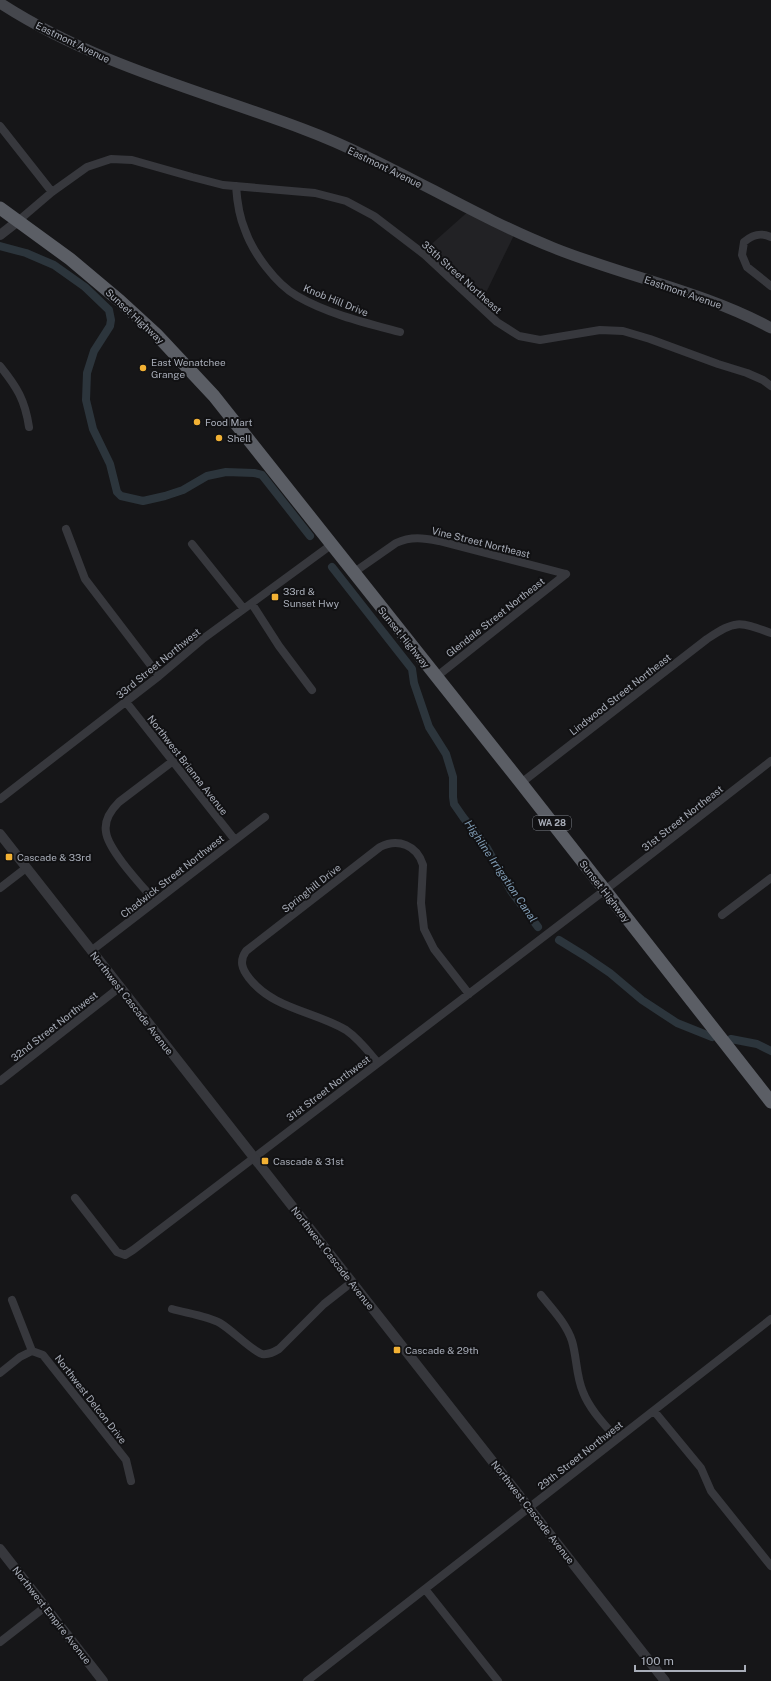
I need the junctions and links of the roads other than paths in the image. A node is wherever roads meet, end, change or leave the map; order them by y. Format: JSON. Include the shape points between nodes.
{"nodes":[{"id":1,"x":0,"y":3,"type":"edge"},
{"id":2,"x":0,"y":126,"type":"edge"},
{"id":3,"x":236,"y":186,"type":"junction"},
{"id":4,"x":52,"y":192,"type":"junction"},
{"id":5,"x":0,"y":208,"type":"edge"},
{"id":6,"x":18,"y":221,"type":"junction"},
{"id":7,"x":0,"y":235,"type":"edge"},
{"id":8,"x":771,"y":237,"type":"edge"},
{"id":9,"x":771,"y":286,"type":"edge"},
{"id":10,"x":771,"y":328,"type":"edge"},
{"id":11,"x":400,"y":332,"type":"dead end"},
{"id":12,"x":0,"y":366,"type":"edge"},
{"id":13,"x":771,"y":386,"type":"edge"},
{"id":14,"x":29,"y":427,"type":"dead end"},
{"id":15,"x":66,"y":529,"type":"dead end"},
{"id":16,"x":192,"y":544,"type":"dead end"},
{"id":17,"x":331,"y":545,"type":"junction"},
{"id":18,"x":353,"y":573,"type":"junction"},
{"id":19,"x":566,"y":574,"type":"joint"},
{"id":20,"x":252,"y":604,"type":"junction"},
{"id":21,"x":244,"y":609,"type":"junction"},
{"id":22,"x":771,"y":633,"type":"edge"},
{"id":23,"x":159,"y":676,"type":"junction"},
{"id":24,"x":436,"y":677,"type":"junction"},
{"id":25,"x":312,"y":690,"type":"dead end"},
{"id":26,"x":126,"y":702,"type":"junction"},
{"id":27,"x":771,"y":760,"type":"edge"},
{"id":28,"x":173,"y":761,"type":"junction"},
{"id":29,"x":521,"y":783,"type":"junction"},
{"id":30,"x":0,"y":799,"type":"edge"},
{"id":31,"x":265,"y":817,"type":"dead end"},
{"id":32,"x":0,"y":834,"type":"edge"},
{"id":33,"x":235,"y":840,"type":"junction"},
{"id":34,"x":26,"y":868,"type":"junction"},
{"id":35,"x":771,"y":878,"type":"edge"},
{"id":36,"x":0,"y":888,"type":"edge"},
{"id":37,"x":605,"y":890,"type":"junction"},
{"id":38,"x":154,"y":901,"type":"junction"},
{"id":39,"x":722,"y":915,"type":"dead end"},
{"id":40,"x":91,"y":951,"type":"junction"},
{"id":41,"x":120,"y":987,"type":"junction"},
{"id":42,"x":469,"y":994,"type":"junction"},
{"id":43,"x":378,"y":1063,"type":"junction"},
{"id":44,"x":0,"y":1081,"type":"edge"},
{"id":45,"x":771,"y":1102,"type":"edge"},
{"id":46,"x":254,"y":1157,"type":"junction"},
{"id":47,"x":74,"y":1198,"type":"dead end"},
{"id":48,"x":352,"y":1282,"type":"junction"},
{"id":49,"x":541,"y":1295,"type":"dead end"},
{"id":50,"x":12,"y":1300,"type":"dead end"},
{"id":51,"x":172,"y":1309,"type":"dead end"},
{"id":52,"x":771,"y":1319,"type":"edge"},
{"id":53,"x":32,"y":1351,"type":"junction"},
{"id":54,"x":0,"y":1373,"type":"edge"},
{"id":55,"x":654,"y":1411,"type":"junction"},
{"id":56,"x":617,"y":1439,"type":"junction"},
{"id":57,"x":131,"y":1481,"type":"dead end"},
{"id":58,"x":529,"y":1507,"type":"junction"},
{"id":59,"x":0,"y":1549,"type":"edge"},
{"id":60,"x":771,"y":1566,"type":"edge"},
{"id":61,"x":425,"y":1589,"type":"junction"},
{"id":62,"x":45,"y":1607,"type":"junction"},
{"id":63,"x":0,"y":1642,"type":"edge"},
{"id":64,"x":103,"y":1681,"type":"edge"},
{"id":65,"x":307,"y":1681,"type":"edge"},
{"id":66,"x":498,"y":1681,"type":"edge"},
{"id":67,"x":665,"y":1681,"type":"edge"}],
"edges":[{"from":1,"to":10,"type":"main road","name":"Eastmont Avenue","via":[[82,48],[142,73],[330,140],[548,245],[733,310]]},
{"from":2,"to":4,"type":"street"},
{"from":3,"to":4,"type":"street","name":"35th Street Northeast","via":[[223,185],[132,160],[111,159],[87,167]]},
{"from":3,"to":11,"type":"street","name":"Knob Hill Drive","via":[[245,232],[276,279],[296,296],[316,305],[363,323]]},
{"from":3,"to":13,"type":"street","name":"35th Street Northeast","via":[[316,193],[346,201],[374,216],[425,255],[497,322],[519,336],[540,340],[600,330],[623,331],[747,373]]},
{"from":4,"to":6,"type":"street","name":"35th Street Northeast"},
{"from":5,"to":6,"type":"highway","name":"Sunset Highway","number":"WA 28"},
{"from":6,"to":7,"type":"street"},
{"from":6,"to":17,"type":"highway","name":"Sunset Highway","number":"WA 28","via":[[70,259],[156,334],[214,396]]},
{"from":8,"to":9,"type":"street","via":[[754,234],[744,242],[742,255],[747,267]]},
{"from":12,"to":14,"type":"street","via":[[25,404]]},
{"from":15,"to":23,"type":"street","via":[[85,579]]},
{"from":16,"to":21,"type":"street"},
{"from":17,"to":18,"type":"highway","name":"Sunset Highway","number":"WA 28"},
{"from":17,"to":20,"type":"street","name":"33rd Street Northwest"},
{"from":18,"to":19,"type":"street","name":"Vine Street Northeast","via":[[396,542],[419,538]]},
{"from":18,"to":24,"type":"highway","name":"Sunset Highway","number":"WA 28"},
{"from":19,"to":24,"type":"street","name":"Glendale Street Northeast"},
{"from":20,"to":21,"type":"street","name":"33rd Street Northwest"},
{"from":20,"to":25,"type":"street"},
{"from":21,"to":23,"type":"street","name":"33rd Street Northwest"},
{"from":22,"to":29,"type":"street","name":"Lindwood Street Northeast","via":[[749,625],[732,624],[707,639]]},
{"from":23,"to":26,"type":"street","name":"33rd Street Northwest"},
{"from":24,"to":29,"type":"highway","name":"Sunset Highway","number":"WA 28"},
{"from":26,"to":28,"type":"street","name":"Northwest Brianna Avenue"},
{"from":26,"to":30,"type":"street","name":"33rd Street Northwest"},
{"from":27,"to":37,"type":"street","name":"31st Street Northeast"},
{"from":28,"to":33,"type":"street","name":"Northwest Brianna Avenue"},
{"from":28,"to":38,"type":"street","via":[[119,802],[108,817],[105,831],[113,849]]},
{"from":29,"to":37,"type":"highway","name":"Sunset Highway","number":"WA 28"},
{"from":31,"to":33,"type":"street","name":"Chadwick Street Northwest"},
{"from":32,"to":34,"type":"street","name":"Northwest Cascade Avenue"},
{"from":33,"to":38,"type":"street","name":"Chadwick Street Northwest"},
{"from":34,"to":36,"type":"street"},
{"from":34,"to":40,"type":"street","name":"Northwest Cascade Avenue"},
{"from":35,"to":39,"type":"street"},
{"from":37,"to":42,"type":"street","name":"31st Street Northwest"},
{"from":37,"to":45,"type":"highway","name":"Sunset Highway","number":"WA 28"},
{"from":38,"to":40,"type":"street","name":"Chadwick Street Northwest"},
{"from":40,"to":41,"type":"street","name":"Northwest Cascade Avenue"},
{"from":41,"to":44,"type":"street","name":"32nd Street Northwest"},
{"from":41,"to":46,"type":"street","name":"Northwest Cascade Avenue"},
{"from":42,"to":43,"type":"street","name":"31st Street Northwest"},
{"from":42,"to":43,"type":"street","name":"Springhill Drive","via":[[430,941],[422,916],[422,860],[413,849],[401,843],[390,843],[380,847],[246,951],[242,968],[263,993],[347,1031]]},
{"from":43,"to":46,"type":"street","name":"31st Street Northwest"},
{"from":46,"to":47,"type":"street","name":"31st Street Northwest","via":[[125,1255],[117,1252]]},
{"from":46,"to":48,"type":"street","name":"Northwest Cascade Avenue"},
{"from":48,"to":51,"type":"street","via":[[324,1304],[279,1349],[266,1354],[255,1350],[218,1322]]},
{"from":48,"to":58,"type":"street","name":"Northwest Cascade Avenue"},
{"from":49,"to":56,"type":"street","via":[[569,1333],[583,1394]]},
{"from":50,"to":53,"type":"street"},
{"from":52,"to":55,"type":"street","name":"29th Street Northwest"},
{"from":53,"to":54,"type":"street"},
{"from":53,"to":57,"type":"street","name":"Northwest Delcon Drive","via":[[43,1355],[126,1460]]},
{"from":55,"to":56,"type":"street","name":"29th Street Northwest"},
{"from":55,"to":60,"type":"street","via":[[702,1468],[711,1491]]},
{"from":56,"to":58,"type":"street","name":"29th Street Northwest"},
{"from":58,"to":61,"type":"street","name":"29th Street Northwest"},
{"from":58,"to":67,"type":"street","name":"Northwest Cascade Avenue"},
{"from":59,"to":62,"type":"street","name":"Northwest Empire Avenue"},
{"from":61,"to":65,"type":"street","name":"29th Street Northwest"},
{"from":61,"to":66,"type":"street"},
{"from":62,"to":63,"type":"street"},
{"from":62,"to":64,"type":"street","name":"Northwest Empire Avenue"}]}
